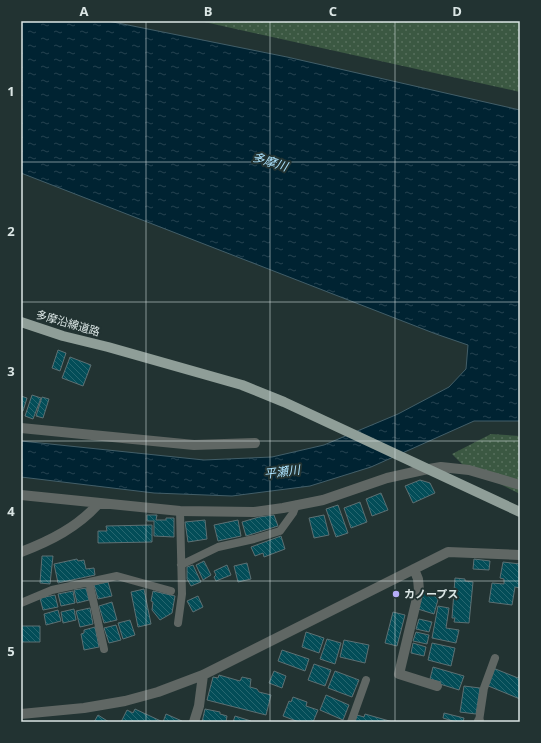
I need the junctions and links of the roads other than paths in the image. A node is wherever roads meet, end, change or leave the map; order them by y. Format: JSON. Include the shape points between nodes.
{"nodes":[{"id":1,"x":21,"y":322,"type":"edge"},
{"id":2,"x":21,"y":428,"type":"edge"},
{"id":3,"x":254,"y":443,"type":"dead end"},
{"id":4,"x":520,"y":485,"type":"edge"},
{"id":5,"x":21,"y":495,"type":"edge"},
{"id":6,"x":99,"y":504,"type":"junction"},
{"id":7,"x":296,"y":505,"type":"junction"},
{"id":8,"x":180,"y":511,"type":"junction"},
{"id":9,"x":520,"y":512,"type":"edge"},
{"id":10,"x":21,"y":552,"type":"edge"},
{"id":11,"x":520,"y":555,"type":"edge"},
{"id":12,"x":181,"y":565,"type":"junction"},
{"id":13,"x":414,"y":569,"type":"junction"},
{"id":14,"x":89,"y":582,"type":"junction"},
{"id":15,"x":171,"y":591,"type":"dead end"},
{"id":16,"x":21,"y":603,"type":"edge"},
{"id":17,"x":178,"y":623,"type":"dead end"},
{"id":18,"x":104,"y":649,"type":"dead end"},
{"id":19,"x":495,"y":658,"type":"dead end"},
{"id":20,"x":203,"y":675,"type":"junction"},
{"id":21,"x":366,"y":680,"type":"dead end"},
{"id":22,"x":437,"y":686,"type":"dead end"},
{"id":23,"x":21,"y":714,"type":"edge"},
{"id":24,"x":194,"y":722,"type":"edge"},
{"id":25,"x":351,"y":722,"type":"edge"},
{"id":26,"x":479,"y":722,"type":"edge"}],
"edges":[{"from":1,"to":9,"type":"main road","name":"多摩沿線道路","via":[[242,385]]},
{"from":2,"to":3,"type":"street","via":[[194,445]]},
{"from":4,"to":7,"type":"street","via":[[469,470],[441,467],[387,478],[323,500]]},
{"from":5,"to":6,"type":"street"},
{"from":6,"to":8,"type":"street"},
{"from":6,"to":10,"type":"street","via":[[80,522],[45,543]]},
{"from":7,"to":8,"type":"street","via":[[254,512]]},
{"from":7,"to":12,"type":"lane","via":[[280,531],[218,547]]},
{"from":8,"to":12,"type":"lane"},
{"from":11,"to":13,"type":"street","via":[[448,552]]},
{"from":12,"to":17,"type":"lane","via":[[182,594]]},
{"from":13,"to":20,"type":"street"},
{"from":13,"to":22,"type":"street","via":[[419,590],[399,674]]},
{"from":14,"to":15,"type":"lane","via":[[117,576]]},
{"from":14,"to":16,"type":"lane","via":[[52,590]]},
{"from":14,"to":18,"type":"lane"},
{"from":19,"to":26,"type":"lane","via":[[484,688]]},
{"from":20,"to":23,"type":"street","via":[[125,701]]},
{"from":20,"to":24,"type":"street"},
{"from":21,"to":25,"type":"lane"}]}
